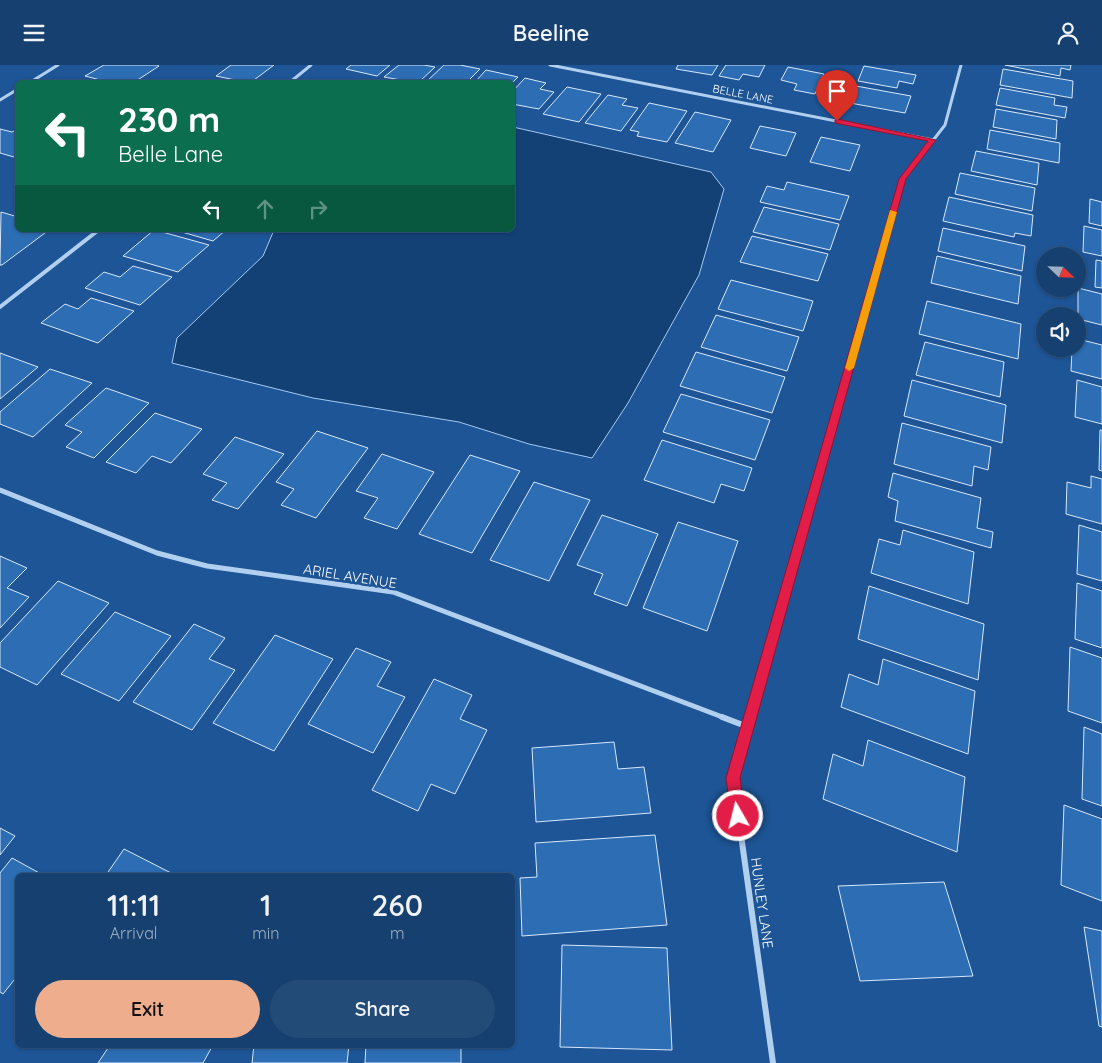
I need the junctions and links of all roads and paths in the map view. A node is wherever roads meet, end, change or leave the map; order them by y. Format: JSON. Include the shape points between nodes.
{"nodes":[{"id":1,"x":58,"y":65,"type":"edge"},
{"id":2,"x":311,"y":65,"type":"edge"},
{"id":3,"x":550,"y":65,"type":"edge"},
{"id":4,"x":961,"y":65,"type":"edge"},
{"id":5,"x":34,"y":80,"type":"edge"},
{"id":6,"x":293,"y":80,"type":"edge"},
{"id":7,"x":15,"y":91,"type":"edge"},
{"id":8,"x":0,"y":100,"type":"edge"},
{"id":9,"x":933,"y":140,"type":"junction"},
{"id":10,"x":96,"y":232,"type":"edge"},
{"id":11,"x":0,"y":307,"type":"edge"},
{"id":12,"x":0,"y":490,"type":"edge"},
{"id":13,"x":748,"y":727,"type":"junction"},
{"id":14,"x":773,"y":1063,"type":"edge"}],
"edges":[{"from":1,"to":5,"type":"street"},
{"from":2,"to":6,"type":"street"},
{"from":3,"to":9,"type":"street","name":"BELLE LANE"},
{"from":4,"to":9,"type":"street","name":"HUNLEY LANE","via":[[945,125]]},
{"from":7,"to":8,"type":"street"},
{"from":9,"to":13,"type":"street","name":"HUNLEY LANE","via":[[903,179]]},
{"from":10,"to":11,"type":"street"},
{"from":12,"to":13,"type":"street","name":"ARIEL AVENUE","via":[[157,553],[207,566],[393,592]]},
{"from":13,"to":14,"type":"street","name":"HUNLEY LANE","via":[[733,778]]}]}
